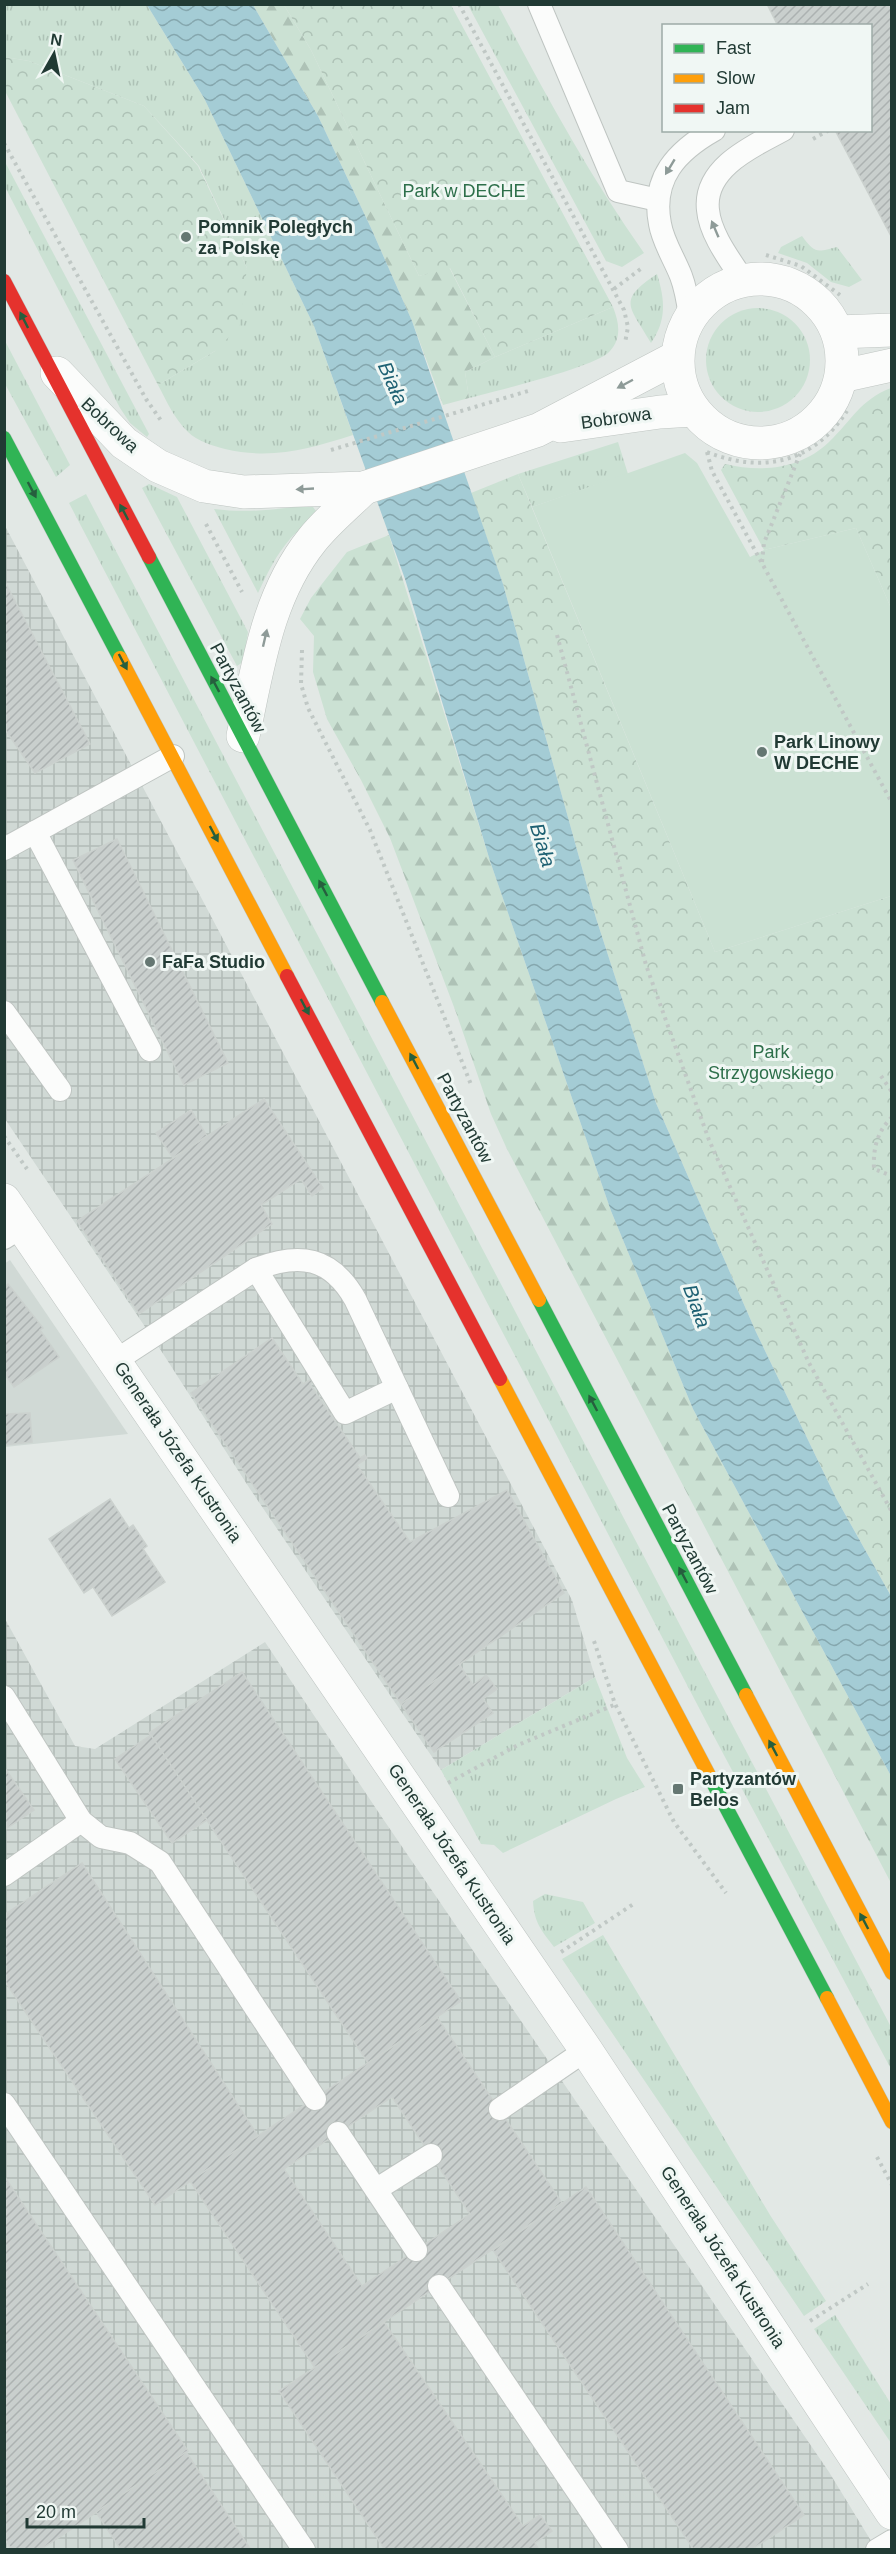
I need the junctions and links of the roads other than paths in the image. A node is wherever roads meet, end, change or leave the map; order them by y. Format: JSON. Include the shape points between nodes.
{"nodes":[{"id":1,"x":539,"y":4,"type":"edge"},
{"id":2,"x":710,"y":132,"type":"edge"},
{"id":3,"x":780,"y":132,"type":"edge"},
{"id":4,"x":658,"y":200,"type":"junction"},
{"id":5,"x":743,"y":280,"type":"junction"},
{"id":6,"x":4,"y":281,"type":"edge"},
{"id":7,"x":690,"y":317,"type":"junction"},
{"id":8,"x":891,"y":330,"type":"edge"},
{"id":9,"x":838,"y":332,"type":"junction"},
{"id":10,"x":677,"y":357,"type":"junction"},
{"id":11,"x":44,"y":358,"type":"junction"},
{"id":12,"x":891,"y":365,"type":"edge"},
{"id":13,"x":842,"y":376,"type":"junction"},
{"id":14,"x":693,"y":410,"type":"junction"},
{"id":15,"x":538,"y":429,"type":"junction"},
{"id":16,"x":4,"y":438,"type":"edge"},
{"id":17,"x":364,"y":488,"type":"junction"},
{"id":18,"x":243,"y":736,"type":"junction"},
{"id":19,"x":173,"y":756,"type":"junction"},
{"id":20,"x":35,"y":832,"type":"junction"},
{"id":21,"x":4,"y":849,"type":"edge"},
{"id":22,"x":4,"y":1012,"type":"edge"},
{"id":23,"x":150,"y":1050,"type":"dead end"},
{"id":24,"x":60,"y":1090,"type":"dead end"},
{"id":25,"x":4,"y":1200,"type":"edge"},
{"id":26,"x":14,"y":1232,"type":"edge"},
{"id":27,"x":256,"y":1269,"type":"junction"},
{"id":28,"x":115,"y":1361,"type":"junction"},
{"id":29,"x":397,"y":1388,"type":"junction"},
{"id":30,"x":448,"y":1496,"type":"dead end"},
{"id":31,"x":4,"y":1698,"type":"edge"},
{"id":32,"x":81,"y":1821,"type":"junction"},
{"id":33,"x":4,"y":1875,"type":"edge"},
{"id":34,"x":891,"y":1972,"type":"edge"},
{"id":35,"x":586,"y":2050,"type":"junction"},
{"id":36,"x":315,"y":2098,"type":"dead end"},
{"id":37,"x":4,"y":2104,"type":"edge"},
{"id":38,"x":500,"y":2109,"type":"dead end"},
{"id":39,"x":891,"y":2122,"type":"edge"},
{"id":40,"x":338,"y":2133,"type":"dead end"},
{"id":41,"x":431,"y":2155,"type":"dead end"},
{"id":42,"x":377,"y":2189,"type":"junction"},
{"id":43,"x":416,"y":2250,"type":"dead end"},
{"id":44,"x":439,"y":2286,"type":"dead end"},
{"id":45,"x":891,"y":2513,"type":"edge"},
{"id":46,"x":891,"y":2541,"type":"edge"},
{"id":47,"x":304,"y":2550,"type":"edge"},
{"id":48,"x":617,"y":2550,"type":"edge"},
{"id":49,"x":877,"y":2550,"type":"edge"}],
"edges":[{"from":1,"to":4,"type":"lane","via":[[618,191]]},
{"from":2,"to":4,"type":"lane","one_way":true,"via":[[676,157],[664,176]]},
{"from":5,"to":3,"type":"lane","one_way":true,"via":[[713,226],[707,209],[710,191],[717,175],[730,162]]},
{"from":4,"to":7,"type":"lane","via":[[660,224],[681,275]]},
{"from":5,"to":7,"type":"street","via":[[712,293]]},
{"from":5,"to":9,"type":"street","via":[[772,279],[800,288],[822,307]]},
{"from":11,"to":6,"type":"main road","name":"Partyzantów","one_way":true},
{"from":7,"to":10,"type":"street"},
{"from":8,"to":9,"type":"street"},
{"from":9,"to":13,"type":"street"},
{"from":10,"to":14,"type":"street","via":[[680,385]]},
{"from":10,"to":15,"type":"street","name":"Bobrowa","one_way":true},
{"from":17,"to":11,"type":"street","name":"Bobrowa","one_way":true,"via":[[244,492],[204,486],[158,466],[124,443]]},
{"from":18,"to":11,"type":"main road","name":"Partyzantów","one_way":true},
{"from":12,"to":13,"type":"street"},
{"from":13,"to":14,"type":"street","via":[[833,401],[816,423],[793,437],[766,444],[739,441],[714,430]]},
{"from":14,"to":15,"type":"street","name":"Bobrowa"},
{"from":15,"to":17,"type":"street","name":"Bobrowa"},
{"from":16,"to":19,"type":"main road","one_way":true},
{"from":18,"to":17,"type":"street","name":"Bobrowa","one_way":true,"via":[[269,618],[283,584],[313,539]]},
{"from":34,"to":18,"type":"main road","name":"Partyzantów","one_way":true},
{"from":19,"to":20,"type":"lane"},
{"from":19,"to":39,"type":"main road","one_way":true},
{"from":20,"to":21,"type":"lane"},
{"from":20,"to":23,"type":"lane"},
{"from":22,"to":24,"type":"lane"},
{"from":25,"to":26,"type":"street","name":"Generała Józefa Kustronia"},
{"from":26,"to":28,"type":"street","name":"Generała Józefa Kustronia"},
{"from":27,"to":28,"type":"lane"},
{"from":27,"to":29,"type":"lane","via":[[295,1259],[336,1272],[355,1299]]},
{"from":27,"to":29,"type":"lane","via":[[345,1413]]},
{"from":28,"to":35,"type":"street","name":"Generała Józefa Kustronia"},
{"from":29,"to":30,"type":"lane"},
{"from":31,"to":32,"type":"lane"},
{"from":32,"to":33,"type":"lane"},
{"from":32,"to":36,"type":"lane","via":[[101,1837],[130,1843],[160,1862]]},
{"from":35,"to":38,"type":"lane"},
{"from":35,"to":45,"type":"street","name":"Generała Józefa Kustronia"},
{"from":37,"to":47,"type":"lane"},
{"from":40,"to":42,"type":"lane"},
{"from":41,"to":42,"type":"lane"},
{"from":42,"to":43,"type":"lane"},
{"from":44,"to":48,"type":"lane"},
{"from":46,"to":49,"type":"lane"}]}
